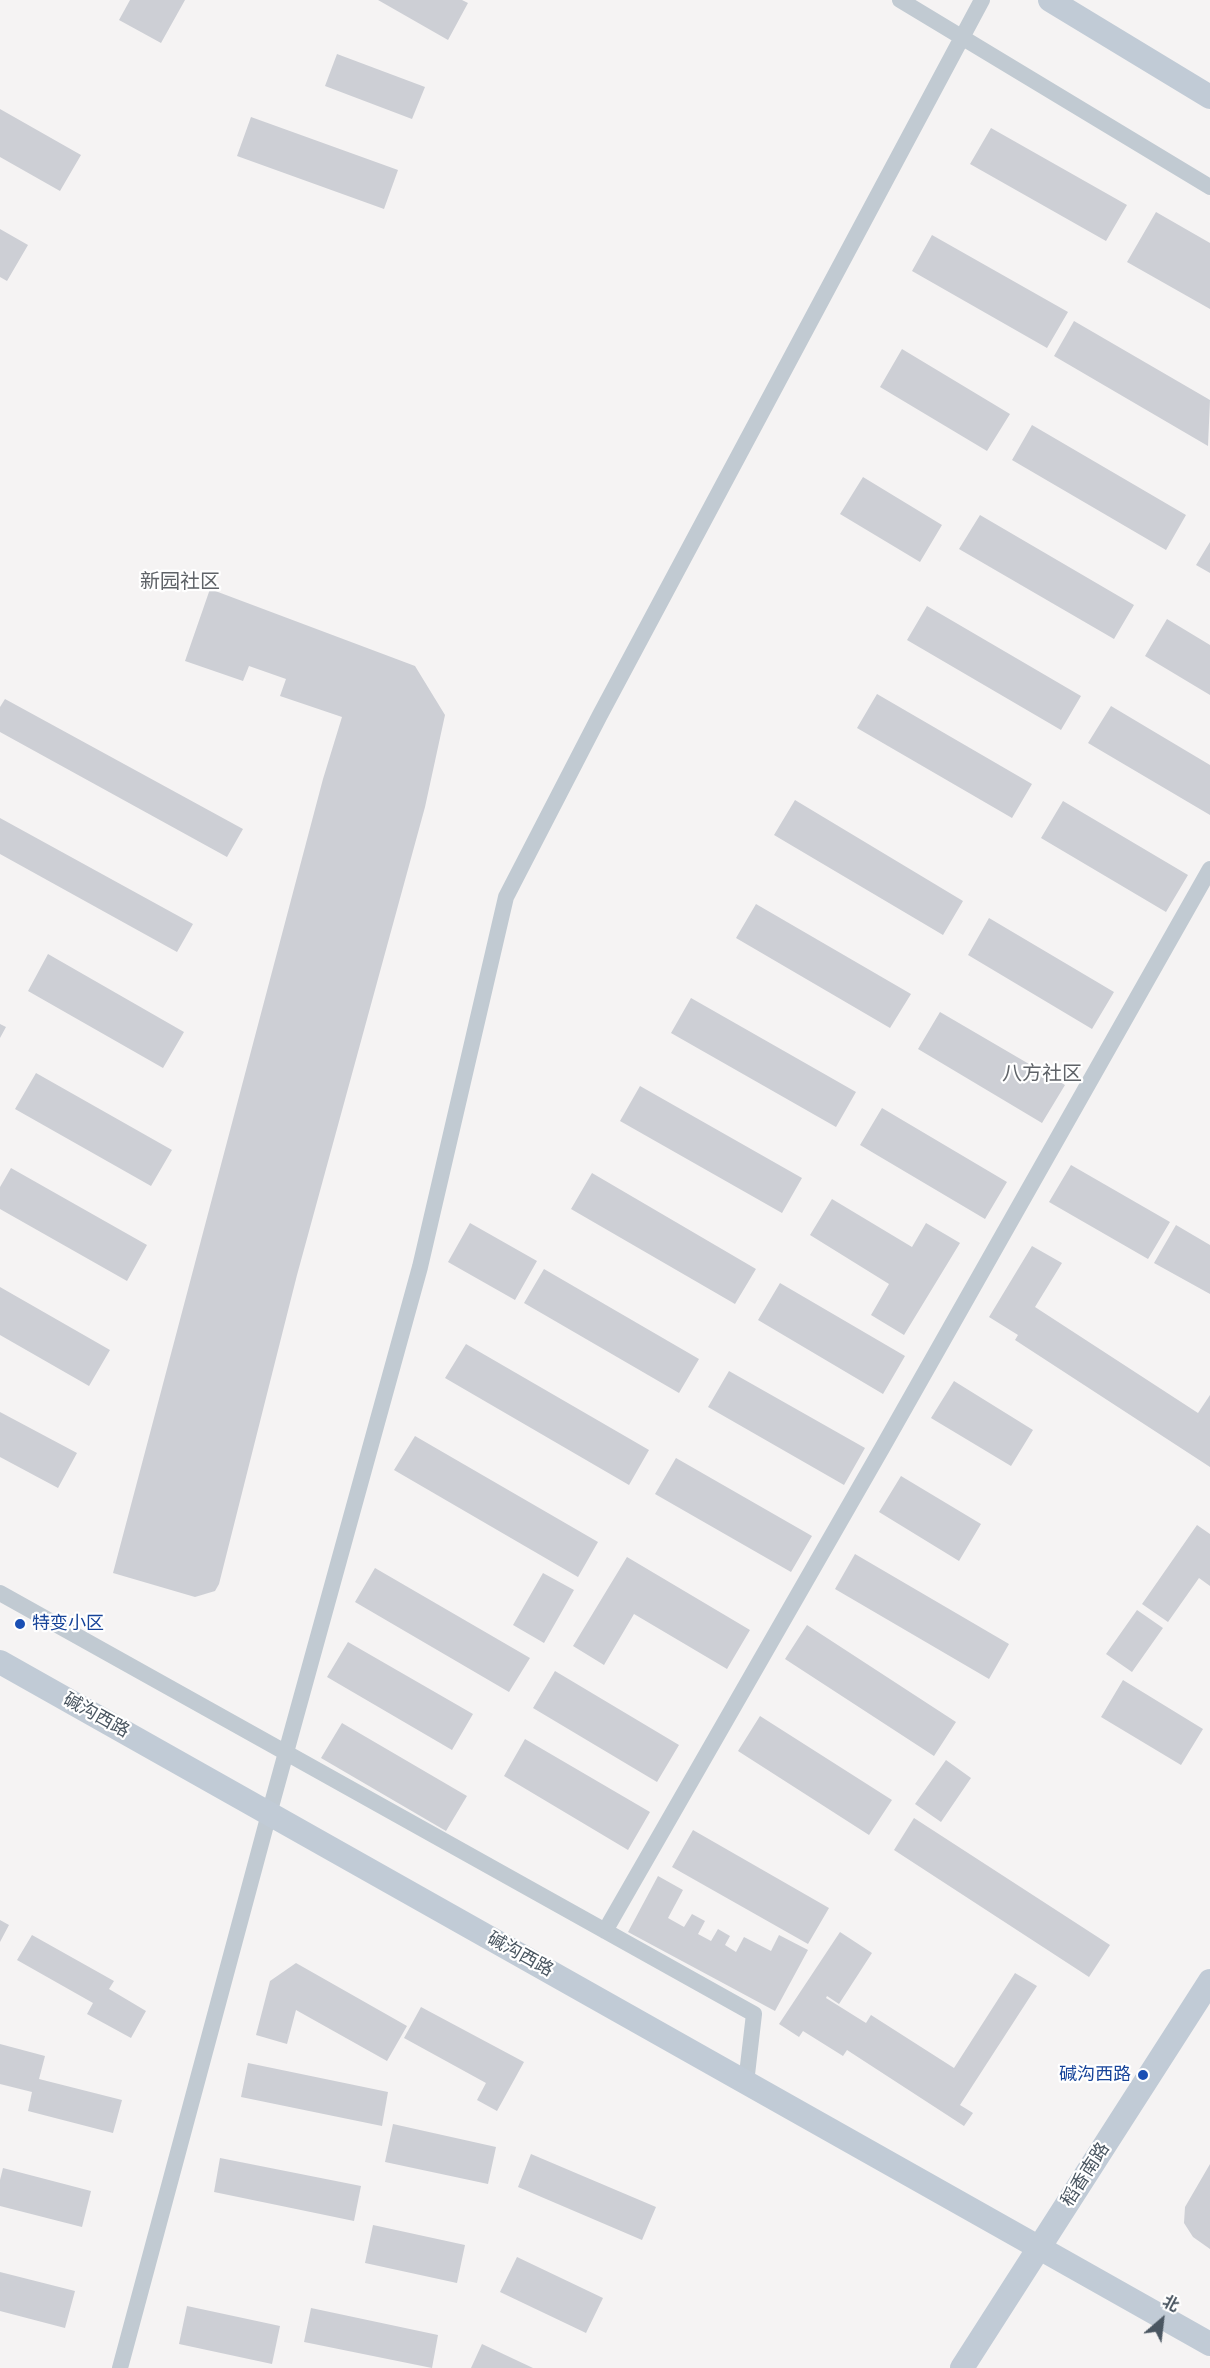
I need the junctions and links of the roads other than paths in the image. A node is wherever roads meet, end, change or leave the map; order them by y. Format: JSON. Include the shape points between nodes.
{"nodes":[{"id":1,"x":900,"y":0,"type":"edge"},
{"id":2,"x":982,"y":0,"type":"edge"},
{"id":3,"x":1050,"y":0,"type":"edge"},
{"id":4,"x":961,"y":37,"type":"junction"},
{"id":5,"x":1210,"y":97,"type":"edge"},
{"id":6,"x":1210,"y":187,"type":"edge"},
{"id":7,"x":1210,"y":869,"type":"edge"},
{"id":8,"x":0,"y":1593,"type":"edge"},
{"id":9,"x":0,"y":1662,"type":"edge"},
{"id":10,"x":286,"y":1752,"type":"junction"},
{"id":11,"x":269,"y":1814,"type":"junction"},
{"id":12,"x":606,"y":1931,"type":"junction"},
{"id":13,"x":1210,"y":1981,"type":"edge"},
{"id":14,"x":746,"y":2083,"type":"junction"},
{"id":15,"x":1039,"y":2248,"type":"junction"},
{"id":16,"x":1210,"y":2344,"type":"edge"},
{"id":17,"x":120,"y":2368,"type":"edge"},
{"id":18,"x":962,"y":2368,"type":"edge"}],
"edges":[{"from":1,"to":4,"type":"street"},
{"from":2,"to":4,"type":"street"},
{"from":3,"to":5,"type":"street"},
{"from":4,"to":6,"type":"street"},
{"from":4,"to":10,"type":"street","via":[[506,897],[420,1267]]},
{"from":7,"to":12,"type":"street"},
{"from":8,"to":10,"type":"street"},
{"from":9,"to":11,"type":"street","name":"碱沟西路"},
{"from":10,"to":11,"type":"street"},
{"from":10,"to":12,"type":"street"},
{"from":11,"to":14,"type":"street","name":"碱沟西路"},
{"from":11,"to":17,"type":"street"},
{"from":12,"to":14,"type":"street","via":[[754,2014]]},
{"from":13,"to":15,"type":"street","name":"稻香南路"},
{"from":14,"to":15,"type":"street","name":"碱沟西路"},
{"from":15,"to":16,"type":"street","name":"碱沟西路"},
{"from":15,"to":18,"type":"street","name":"稻香南路"}]}
